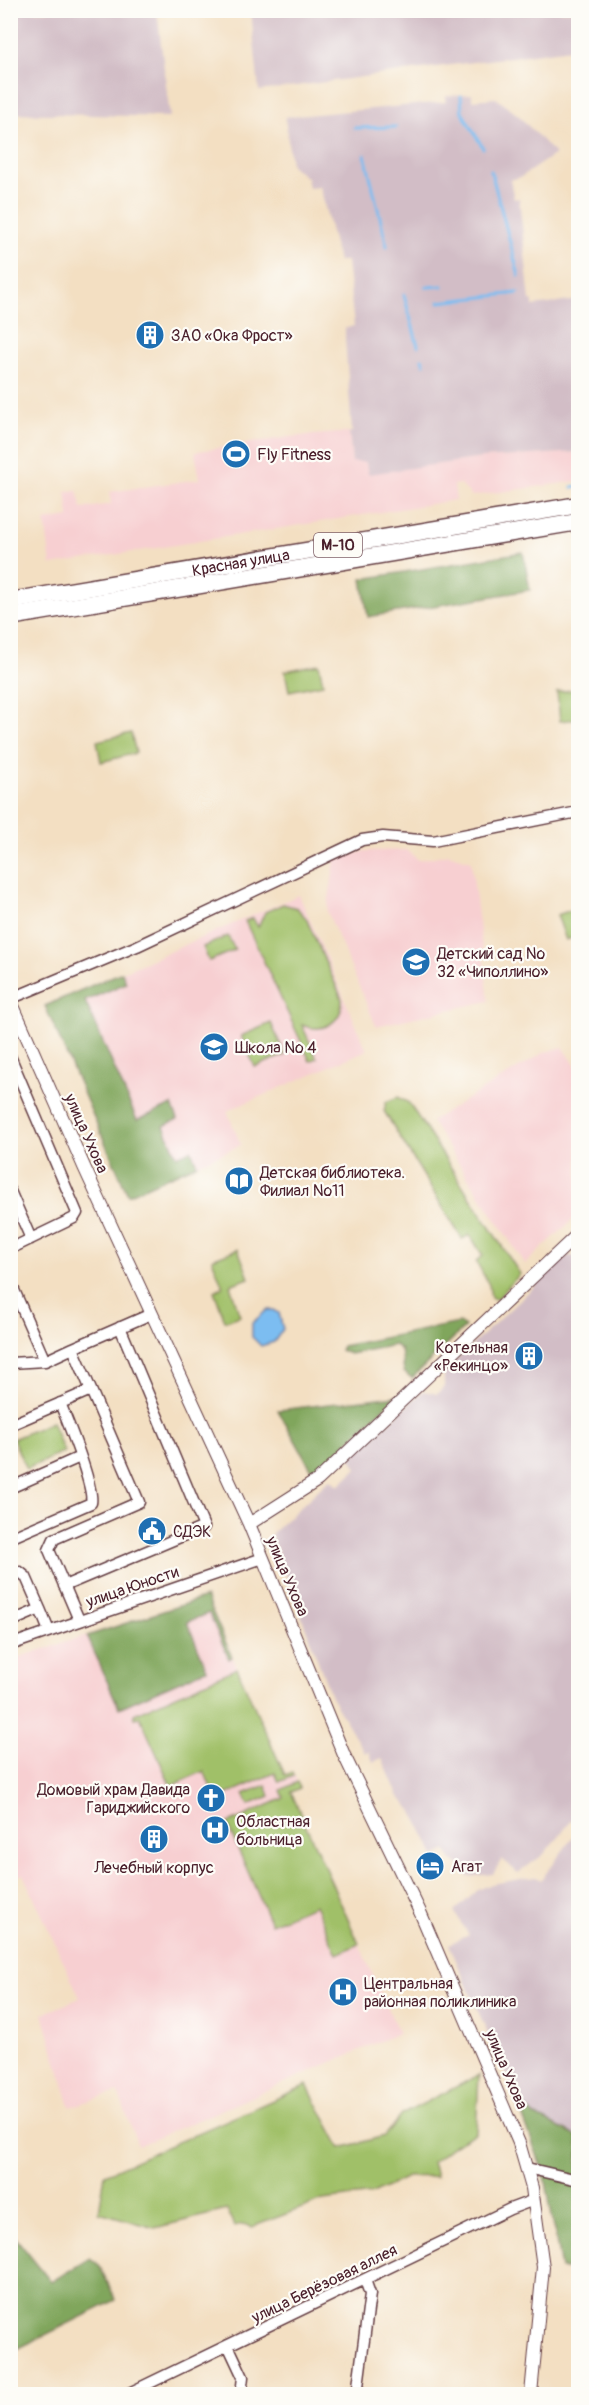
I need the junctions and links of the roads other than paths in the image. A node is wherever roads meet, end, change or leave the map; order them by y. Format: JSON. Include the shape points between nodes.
{"nodes":[{"id":1,"x":579,"y":505,"type":"edge"},
{"id":2,"x":579,"y":522,"type":"edge"},
{"id":3,"x":10,"y":600,"type":"edge"},
{"id":4,"x":10,"y":617,"type":"edge"},
{"id":5,"x":579,"y":812,"type":"edge"},
{"id":6,"x":11,"y":999,"type":"edge"},
{"id":7,"x":10,"y":1056,"type":"edge"},
{"id":8,"x":10,"y":1191,"type":"edge"},
{"id":9,"x":579,"y":1234,"type":"edge"},
{"id":10,"x":31,"y":1239,"type":"junction"},
{"id":11,"x":11,"y":1249,"type":"edge"},
{"id":12,"x":10,"y":1281,"type":"edge"},
{"id":13,"x":151,"y":1314,"type":"junction"},
{"id":14,"x":120,"y":1327,"type":"junction"},
{"id":15,"x":74,"y":1348,"type":"junction"},
{"id":16,"x":45,"y":1361,"type":"junction"},
{"id":17,"x":10,"y":1363,"type":"edge"},
{"id":18,"x":91,"y":1390,"type":"junction"},
{"id":19,"x":60,"y":1403,"type":"junction"},
{"id":20,"x":10,"y":1425,"type":"edge"},
{"id":21,"x":80,"y":1457,"type":"junction"},
{"id":22,"x":10,"y":1488,"type":"edge"},
{"id":23,"x":249,"y":1524,"type":"junction"},
{"id":24,"x":10,"y":1538,"type":"edge"},
{"id":25,"x":263,"y":1558,"type":"junction"},
{"id":26,"x":10,"y":1574,"type":"edge"},
{"id":27,"x":64,"y":1586,"type":"junction"},
{"id":28,"x":40,"y":1609,"type":"junction"},
{"id":29,"x":79,"y":1620,"type":"junction"},
{"id":30,"x":10,"y":1622,"type":"edge"},
{"id":31,"x":49,"y":1631,"type":"junction"},
{"id":32,"x":10,"y":1645,"type":"edge"},
{"id":33,"x":527,"y":2168,"type":"junction"},
{"id":34,"x":579,"y":2180,"type":"edge"},
{"id":35,"x":534,"y":2200,"type":"junction"},
{"id":36,"x":365,"y":2280,"type":"junction"},
{"id":37,"x":228,"y":2345,"type":"junction"},
{"id":38,"x":127,"y":2394,"type":"edge"},
{"id":39,"x":241,"y":2394,"type":"edge"},
{"id":40,"x":357,"y":2394,"type":"edge"},
{"id":41,"x":531,"y":2394,"type":"edge"}],
"edges":[{"from":1,"to":3,"type":"highway","name":"Красная улица","number":"М-10"},
{"from":2,"to":4,"type":"highway","name":"Красная улица","number":"М-10"},
{"from":5,"to":6,"type":"street","via":[[433,841],[383,837],[362,840],[137,946]]},
{"from":6,"to":13,"type":"street","name":"улица Ухова"},
{"from":7,"to":10,"type":"street","via":[[76,1210],[74,1218]]},
{"from":8,"to":10,"type":"street"},
{"from":9,"to":23,"type":"street","via":[[318,1480]]},
{"from":10,"to":11,"type":"street"},
{"from":12,"to":16,"type":"street"},
{"from":13,"to":14,"type":"street"},
{"from":13,"to":23,"type":"street","name":"улица Ухова"},
{"from":14,"to":15,"type":"street"},
{"from":14,"to":27,"type":"street","via":[[204,1527]]},
{"from":15,"to":16,"type":"street"},
{"from":15,"to":18,"type":"street"},
{"from":16,"to":17,"type":"street"},
{"from":18,"to":19,"type":"street"},
{"from":18,"to":27,"type":"street","via":[[139,1502],[54,1539],[49,1550]]},
{"from":19,"to":20,"type":"street"},
{"from":19,"to":21,"type":"street"},
{"from":21,"to":22,"type":"street"},
{"from":21,"to":24,"type":"street","via":[[92,1492],[91,1503]]},
{"from":23,"to":25,"type":"street","name":"улица Ухова"},
{"from":25,"to":29,"type":"street","name":"улица Юности"},
{"from":25,"to":33,"type":"street","name":"улица Ухова","via":[[344,1755],[478,2042]]},
{"from":26,"to":28,"type":"street","via":[[20,1572],[26,1577]]},
{"from":27,"to":29,"type":"street"},
{"from":28,"to":30,"type":"street"},
{"from":28,"to":31,"type":"street"},
{"from":29,"to":31,"type":"street","name":"улица Юности"},
{"from":31,"to":32,"type":"street","name":"улица Юности"},
{"from":33,"to":34,"type":"street"},
{"from":33,"to":35,"type":"street","name":"улица Ухова"},
{"from":35,"to":36,"type":"street","name":"улица Берёзовая аллея"},
{"from":35,"to":41,"type":"street","name":"улица Ухова","via":[[543,2267]]},
{"from":36,"to":37,"type":"street","name":"улица Берёзовая аллея"},
{"from":36,"to":40,"type":"street","via":[[370,2294]]},
{"from":37,"to":38,"type":"street","name":"улица Берёзовая аллея"},
{"from":37,"to":39,"type":"street","via":[[243,2377]]}]}
